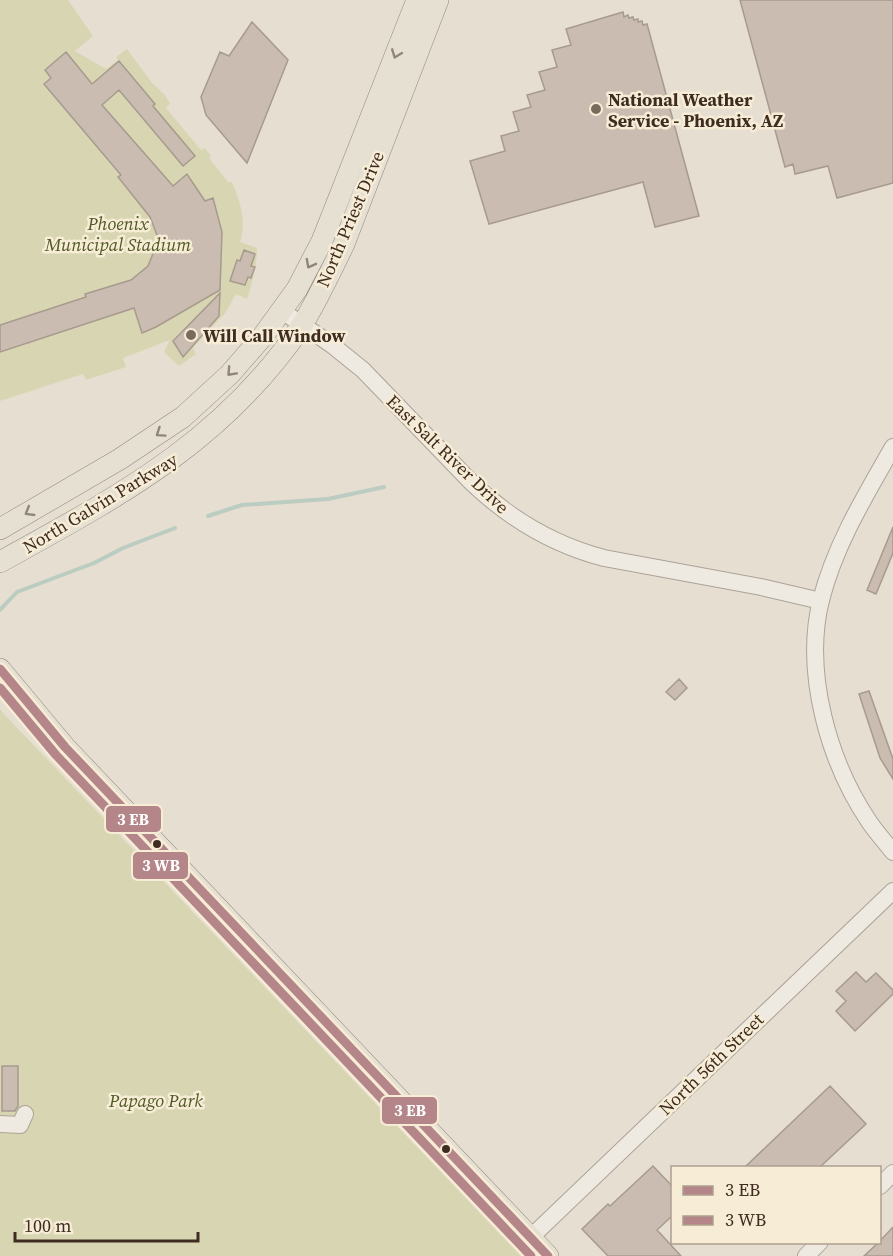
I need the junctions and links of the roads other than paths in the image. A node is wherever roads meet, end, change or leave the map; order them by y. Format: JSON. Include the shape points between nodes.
{"nodes":[{"id":1,"x":417,"y":0,"type":"edge"},
{"id":2,"x":438,"y":0,"type":"edge"},
{"id":3,"x":282,"y":311,"type":"junction"},
{"id":4,"x":302,"y":324,"type":"junction"},
{"id":5,"x":199,"y":403,"type":"joint"},
{"id":6,"x":225,"y":417,"type":"joint"},
{"id":7,"x":893,"y":447,"type":"edge"},
{"id":8,"x":0,"y":529,"type":"edge"},
{"id":9,"x":0,"y":562,"type":"edge"},
{"id":10,"x":821,"y":601,"type":"junction"},
{"id":11,"x":0,"y":669,"type":"edge"},
{"id":12,"x":893,"y":852,"type":"edge"},
{"id":13,"x":893,"y":891,"type":"edge"},
{"id":14,"x":25,"y":1114,"type":"dead end"},
{"id":15,"x":0,"y":1124,"type":"edge"},
{"id":16,"x":893,"y":1173,"type":"edge"},
{"id":17,"x":881,"y":1184,"type":"edge"},
{"id":18,"x":530,"y":1238,"type":"junction"},
{"id":19,"x":818,"y":1244,"type":"edge"},
{"id":20,"x":548,"y":1256,"type":"edge"},
{"id":21,"x":806,"y":1256,"type":"edge"}],
"edges":[{"from":1,"to":3,"type":"main road","name":"North Priest Drive","one_way":true,"via":[[330,224]]},
{"from":2,"to":4,"type":"main road","name":"North Priest Drive","via":[[344,244]]},
{"from":3,"to":4,"type":"street","name":"East Salt River Drive"},
{"from":3,"to":5,"type":"main road","name":"North Priest Drive","one_way":true,"via":[[230,374]]},
{"from":4,"to":6,"type":"main road","name":"North Priest Drive"},
{"from":4,"to":10,"type":"street","name":"East Salt River Drive","via":[[363,370],[472,483],[524,525],[604,558]]},
{"from":5,"to":8,"type":"main road","name":"North Galvin Parkway","one_way":true,"via":[[120,459]]},
{"from":6,"to":9,"type":"main road","name":"North Galvin Parkway","via":[[156,472]]},
{"from":7,"to":10,"type":"street","via":[[858,508]]},
{"from":10,"to":12,"type":"street","via":[[816,666],[826,728],[853,794],[870,824]]},
{"from":11,"to":18,"type":"main road","via":[[81,763]]},
{"from":13,"to":18,"type":"street","name":"North 56th Street"},
{"from":14,"to":15,"type":"street","via":[[20,1125]]},
{"from":16,"to":17,"type":"street"},
{"from":18,"to":20,"type":"main road"},
{"from":19,"to":21,"type":"street"}]}
